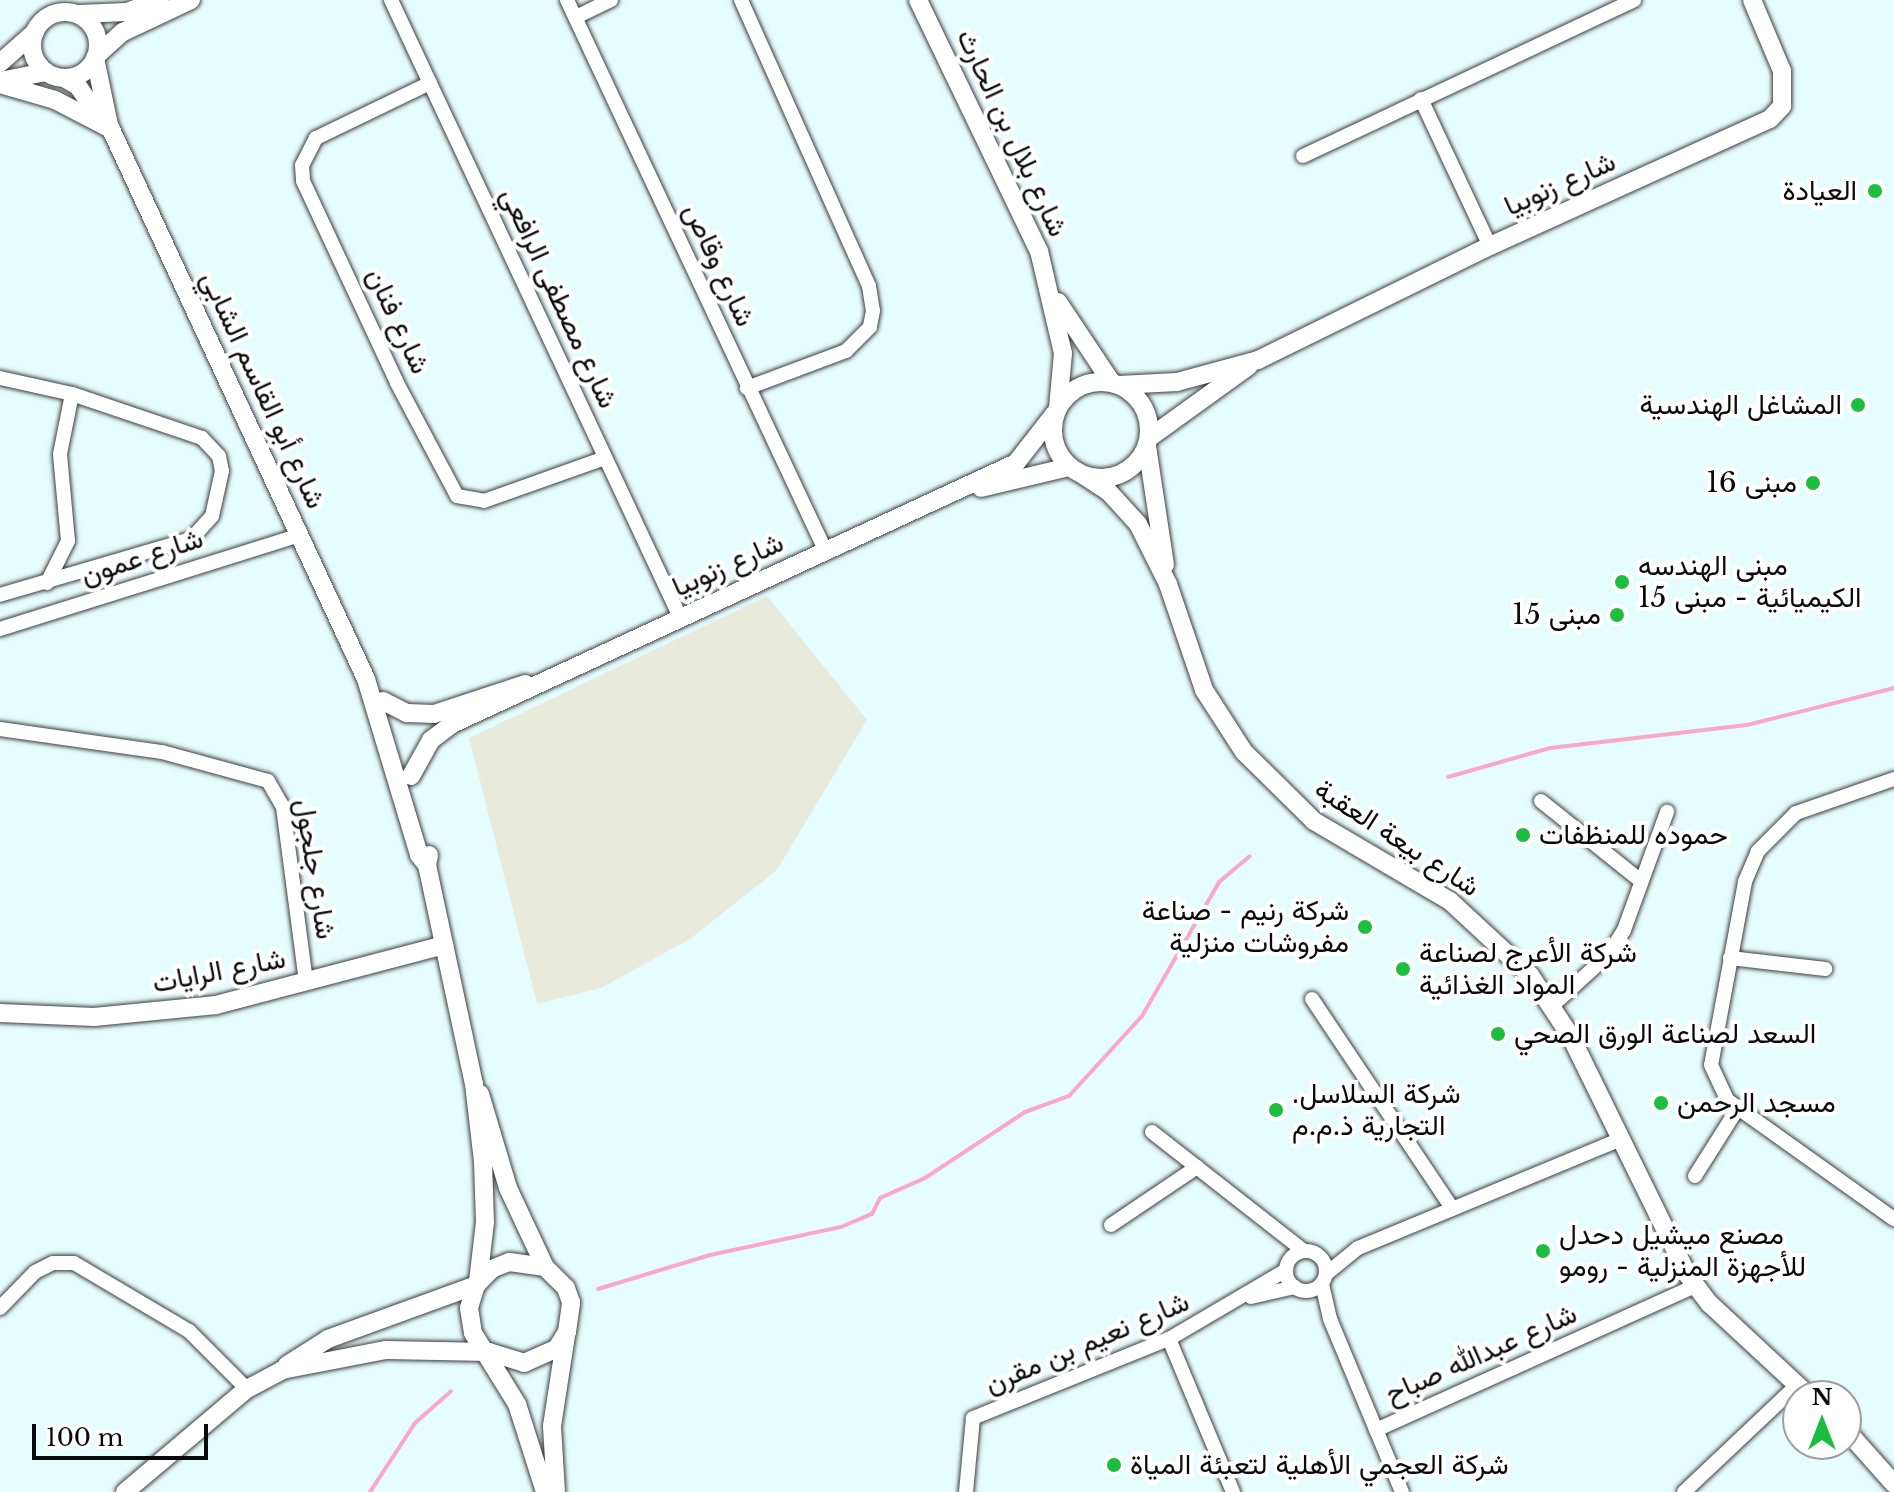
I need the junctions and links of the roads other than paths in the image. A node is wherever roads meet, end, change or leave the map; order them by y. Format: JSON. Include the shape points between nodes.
{"nodes":[{"id":1,"x":160,"y":0,"type":"edge"},
{"id":2,"x":191,"y":0,"type":"edge"},
{"id":3,"x":391,"y":0,"type":"edge"},
{"id":4,"x":567,"y":0,"type":"edge"},
{"id":5,"x":611,"y":0,"type":"edge"},
{"id":6,"x":741,"y":0,"type":"edge"},
{"id":7,"x":918,"y":0,"type":"edge"},
{"id":8,"x":1634,"y":0,"type":"edge"},
{"id":9,"x":1752,"y":0,"type":"edge"},
{"id":10,"x":79,"y":14,"type":"junction"},
{"id":11,"x":576,"y":17,"type":"junction"},
{"id":12,"x":35,"y":32,"type":"junction"},
{"id":13,"x":96,"y":57,"type":"junction"},
{"id":14,"x":0,"y":63,"type":"edge"},
{"id":15,"x":55,"y":75,"type":"junction"},
{"id":16,"x":0,"y":83,"type":"edge"},
{"id":17,"x":430,"y":83,"type":"junction"},
{"id":18,"x":1421,"y":99,"type":"junction"},
{"id":19,"x":110,"y":127,"type":"junction"},
{"id":20,"x":1303,"y":156,"type":"dead end"},
{"id":21,"x":1490,"y":246,"type":"junction"},
{"id":22,"x":1051,"y":291,"type":"junction"},
{"id":23,"x":1089,"y":351,"type":"junction"},
{"id":24,"x":1063,"y":353,"type":"junction"},
{"id":25,"x":1258,"y":360,"type":"junction"},
{"id":26,"x":0,"y":378,"type":"edge"},
{"id":27,"x":1115,"y":384,"type":"junction"},
{"id":28,"x":747,"y":388,"type":"junction"},
{"id":29,"x":72,"y":394,"type":"junction"},
{"id":30,"x":1056,"y":411,"type":"junction"},
{"id":31,"x":1148,"y":442,"type":"junction"},
{"id":32,"x":605,"y":458,"type":"junction"},
{"id":33,"x":1076,"y":471,"type":"junction"},
{"id":34,"x":947,"y":496,"type":"junction"},
{"id":35,"x":300,"y":535,"type":"junction"},
{"id":36,"x":826,"y":552,"type":"junction"},
{"id":37,"x":47,"y":583,"type":"junction"},
{"id":38,"x":1168,"y":584,"type":"junction"},
{"id":39,"x":0,"y":595,"type":"edge"},
{"id":40,"x":680,"y":617,"type":"junction"},
{"id":41,"x":0,"y":629,"type":"edge"},
{"id":42,"x":366,"y":679,"type":"junction"},
{"id":43,"x":532,"y":683,"type":"junction"},
{"id":44,"x":383,"y":701,"type":"junction"},
{"id":45,"x":0,"y":729,"type":"edge"},
{"id":46,"x":411,"y":776,"type":"junction"},
{"id":47,"x":1894,"y":779,"type":"edge"},
{"id":48,"x":1541,"y":801,"type":"dead end"},
{"id":49,"x":1667,"y":812,"type":"dead end"},
{"id":50,"x":427,"y":865,"type":"junction"},
{"id":51,"x":1641,"y":881,"type":"junction"},
{"id":52,"x":444,"y":945,"type":"junction"},
{"id":53,"x":1730,"y":958,"type":"junction"},
{"id":54,"x":1825,"y":969,"type":"dead end"},
{"id":55,"x":306,"y":982,"type":"junction"},
{"id":56,"x":1312,"y":999,"type":"dead end"},
{"id":57,"x":1553,"y":1005,"type":"junction"},
{"id":58,"x":0,"y":1013,"type":"edge"},
{"id":59,"x":474,"y":1084,"type":"junction"},
{"id":60,"x":1738,"y":1108,"type":"junction"},
{"id":61,"x":1152,"y":1132,"type":"dead end"},
{"id":62,"x":1621,"y":1139,"type":"junction"},
{"id":63,"x":1197,"y":1167,"type":"junction"},
{"id":64,"x":1695,"y":1176,"type":"dead end"},
{"id":65,"x":1452,"y":1208,"type":"junction"},
{"id":66,"x":1894,"y":1219,"type":"edge"},
{"id":67,"x":1267,"y":1224,"type":"junction"},
{"id":68,"x":1111,"y":1225,"type":"dead end"},
{"id":69,"x":1358,"y":1248,"type":"junction"},
{"id":70,"x":1310,"y":1252,"type":"junction"},
{"id":71,"x":1288,"y":1265,"type":"junction"},
{"id":72,"x":545,"y":1267,"type":"junction"},
{"id":73,"x":1324,"y":1279,"type":"junction"},
{"id":74,"x":477,"y":1283,"type":"junction"},
{"id":75,"x":1695,"y":1286,"type":"junction"},
{"id":76,"x":1301,"y":1289,"type":"junction"},
{"id":77,"x":1242,"y":1299,"type":"junction"},
{"id":78,"x":0,"y":1308,"type":"edge"},
{"id":79,"x":1330,"y":1319,"type":"junction"},
{"id":80,"x":567,"y":1332,"type":"junction"},
{"id":81,"x":1169,"y":1339,"type":"junction"},
{"id":82,"x":489,"y":1352,"type":"junction"},
{"id":83,"x":282,"y":1370,"type":"junction"},
{"id":84,"x":1793,"y":1380,"type":"edge"},
{"id":85,"x":247,"y":1389,"type":"junction"},
{"id":86,"x":1782,"y":1408,"type":"edge"},
{"id":87,"x":1376,"y":1430,"type":"junction"},
{"id":88,"x":1862,"y":1448,"type":"edge"},
{"id":89,"x":1894,"y":1484,"type":"edge"},
{"id":90,"x":125,"y":1492,"type":"edge"},
{"id":91,"x":545,"y":1492,"type":"edge"},
{"id":92,"x":556,"y":1492,"type":"edge"},
{"id":93,"x":966,"y":1492,"type":"edge"},
{"id":94,"x":1233,"y":1492,"type":"edge"},
{"id":95,"x":1402,"y":1492,"type":"edge"},
{"id":96,"x":1684,"y":1492,"type":"edge"}],
"edges":[{"from":1,"to":10,"type":"street","via":[[127,12]]},
{"from":2,"to":13,"type":"street","via":[[123,32]]},
{"from":3,"to":17,"type":"street","name":"شارع مصطفى الرافعي"},
{"from":4,"to":11,"type":"street","name":"شارع وقاص"},
{"from":5,"to":11,"type":"street"},
{"from":6,"to":28,"type":"street","via":[[869,286],[873,311],[870,327],[846,351]]},
{"from":7,"to":22,"type":"street","name":"شارع بلال بن الحارث","via":[[1029,227]]},
{"from":8,"to":18,"type":"street"},
{"from":9,"to":21,"type":"street","name":"شارع زنوبيا","via":[[1782,71],[1782,106],[1777,114]]},
{"from":10,"to":12,"type":"street","via":[[51,15]]},
{"from":10,"to":13,"type":"street","via":[[94,27]]},
{"from":11,"to":28,"type":"street","name":"شارع وقاص"},
{"from":12,"to":14,"type":"street"},
{"from":12,"to":15,"type":"street","via":[[34,57]]},
{"from":13,"to":15,"type":"street","via":[[83,73]]},
{"from":13,"to":19,"type":"street","name":"شارع أبو القاسم الشابي"},
{"from":15,"to":16,"type":"street"},
{"from":15,"to":19,"type":"street","name":"شارع أبو القاسم الشابي","via":[[78,86]]},
{"from":16,"to":19,"type":"street","via":[[55,100]]},
{"from":17,"to":32,"type":"street","name":"شارع مصطفى الرافعي"},
{"from":17,"to":32,"type":"street","name":"شارع فنان","via":[[316,138],[302,165],[303,181],[397,383],[457,496],[484,501]]},
{"from":18,"to":20,"type":"street"},
{"from":18,"to":21,"type":"street"},
{"from":19,"to":35,"type":"street","name":"شارع أبو القاسم الشابي"},
{"from":21,"to":25,"type":"street","name":"شارع زنوبيا"},
{"from":22,"to":23,"type":"street","name":"شارع بلال بن الحارث"},
{"from":22,"to":24,"type":"street","name":"شارع بلال بن الحارث"},
{"from":23,"to":24,"type":"street"},
{"from":23,"to":27,"type":"street","name":"شارع بلال بن الحارث"},
{"from":24,"to":30,"type":"street","name":"شارع بلال بن الحارث"},
{"from":25,"to":27,"type":"street","name":"شارع زنوبيا","via":[[1177,382]]},
{"from":25,"to":31,"type":"street","name":"شارع زنوبيا"},
{"from":26,"to":29,"type":"street"},
{"from":27,"to":30,"type":"street","via":[[1075,389]]},
{"from":27,"to":31,"type":"street","via":[[1139,401]]},
{"from":28,"to":36,"type":"street","name":"شارع وقاص"},
{"from":29,"to":37,"type":"street","via":[[60,454],[68,541]]},
{"from":29,"to":37,"type":"street","via":[[202,438],[219,456],[219,496],[203,531],[191,539]]},
{"from":30,"to":33,"type":"street","via":[[1054,442]]},
{"from":30,"to":34,"type":"street","name":"شارع زنوبيا","via":[[1016,463]]},
{"from":31,"to":33,"type":"street","via":[[1128,470],[1098,478]]},
{"from":31,"to":38,"type":"street","name":"شارع بيعة العقبة"},
{"from":32,"to":40,"type":"street","name":"شارع مصطفى الرافعي"},
{"from":33,"to":34,"type":"street","name":"شارع زنوبيا"},
{"from":33,"to":38,"type":"street","name":"شارع بيعة العقبة","via":[[1108,491],[1138,524]]},
{"from":34,"to":36,"type":"street","name":"شارع زنوبيا"},
{"from":35,"to":41,"type":"street","name":"شارع عمون"},
{"from":35,"to":42,"type":"street","name":"شارع أبو القاسم الشابي"},
{"from":36,"to":40,"type":"street","name":"شارع زنوبيا"},
{"from":37,"to":39,"type":"street"},
{"from":38,"to":57,"type":"street","name":"شارع بيعة العقبة","via":[[1204,690],[1264,777],[1314,821],[1468,915]]},
{"from":40,"to":43,"type":"street","name":"شارع زنوبيا"},
{"from":42,"to":44,"type":"street","name":"شارع أبو القاسم الشابي"},
{"from":42,"to":50,"type":"street","name":"شارع أبو القاسم الشابي","via":[[419,855]]},
{"from":43,"to":44,"type":"street","name":"شارع زنوبيا","via":[[501,688],[434,714],[407,713]]},
{"from":43,"to":46,"type":"street","name":"شارع زنوبيا","via":[[441,731]]},
{"from":44,"to":46,"type":"street","name":"شارع أبو القاسم الشابي"},
{"from":45,"to":55,"type":"street","name":"شارع جلجول","via":[[162,752],[259,777],[276,788],[283,807]]},
{"from":46,"to":50,"type":"street","name":"شارع أبو القاسم الشابي"},
{"from":47,"to":53,"type":"street","via":[[1796,813],[1769,836],[1750,865]]},
{"from":48,"to":51,"type":"street"},
{"from":49,"to":51,"type":"street"},
{"from":50,"to":52,"type":"street","name":"شارع أبو القاسم الشابي"},
{"from":51,"to":57,"type":"street","via":[[1624,930],[1609,954]]},
{"from":52,"to":55,"type":"street","name":"شارع الرايات"},
{"from":52,"to":59,"type":"street","name":"شارع أبو القاسم الشابي"},
{"from":53,"to":54,"type":"street"},
{"from":53,"to":60,"type":"street","via":[[1711,1065],[1718,1088]]},
{"from":55,"to":58,"type":"street","name":"شارع الرايات","via":[[216,1005],[155,1013]]},
{"from":56,"to":65,"type":"street"},
{"from":57,"to":62,"type":"street","name":"شارع بيعة العقبة"},
{"from":59,"to":72,"type":"street","name":"شارع أبو القاسم الشابي","via":[[508,1188]]},
{"from":59,"to":74,"type":"street","name":"شارع أبو القاسم الشابي","via":[[485,1192]]},
{"from":60,"to":64,"type":"street"},
{"from":60,"to":66,"type":"street"},
{"from":61,"to":63,"type":"street"},
{"from":62,"to":65,"type":"street"},
{"from":62,"to":75,"type":"street","name":"شارع بيعة العقبة"},
{"from":63,"to":67,"type":"street"},
{"from":63,"to":68,"type":"street"},
{"from":65,"to":69,"type":"street"},
{"from":67,"to":70,"type":"street"},
{"from":67,"to":71,"type":"street"},
{"from":69,"to":70,"type":"street"},
{"from":69,"to":73,"type":"street"},
{"from":70,"to":71,"type":"street","name":"شارع نعيم بن مقرن"},
{"from":70,"to":73,"type":"street"},
{"from":71,"to":76,"type":"street"},
{"from":71,"to":77,"type":"street","name":"شارع نعيم بن مقرن"},
{"from":72,"to":74,"type":"street","via":[[509,1262]]},
{"from":72,"to":80,"type":"street","via":[[566,1288],[571,1302]]},
{"from":73,"to":76,"type":"street","name":"شارع نعيم بن مقرن"},
{"from":73,"to":79,"type":"street"},
{"from":74,"to":82,"type":"street","via":[[470,1321]]},
{"from":74,"to":83,"type":"street","via":[[328,1339]]},
{"from":75,"to":84,"type":"street","name":"شارع بيعة العقبة"},
{"from":75,"to":87,"type":"street","name":"شارع عبدالله صباح"},
{"from":76,"to":77,"type":"street","name":"شارع نعيم بن مقرن"},
{"from":76,"to":79,"type":"street"},
{"from":77,"to":81,"type":"street","name":"شارع نعيم بن مقرن"},
{"from":78,"to":85,"type":"street","via":[[35,1272],[53,1263],[74,1263],[173,1319],[211,1348]]},
{"from":79,"to":87,"type":"street"},
{"from":80,"to":82,"type":"street","via":[[542,1358],[506,1361]]},
{"from":80,"to":92,"type":"street","via":[[552,1426]]},
{"from":81,"to":93,"type":"street","name":"شارع نعيم بن مقرن","via":[[973,1418]]},
{"from":81,"to":94,"type":"street"},
{"from":82,"to":83,"type":"street","via":[[386,1350]]},
{"from":82,"to":91,"type":"street","via":[[517,1404]]},
{"from":83,"to":85,"type":"street"},
{"from":85,"to":90,"type":"street"},
{"from":86,"to":96,"type":"street"},
{"from":87,"to":95,"type":"street"},
{"from":88,"to":89,"type":"street"}]}
